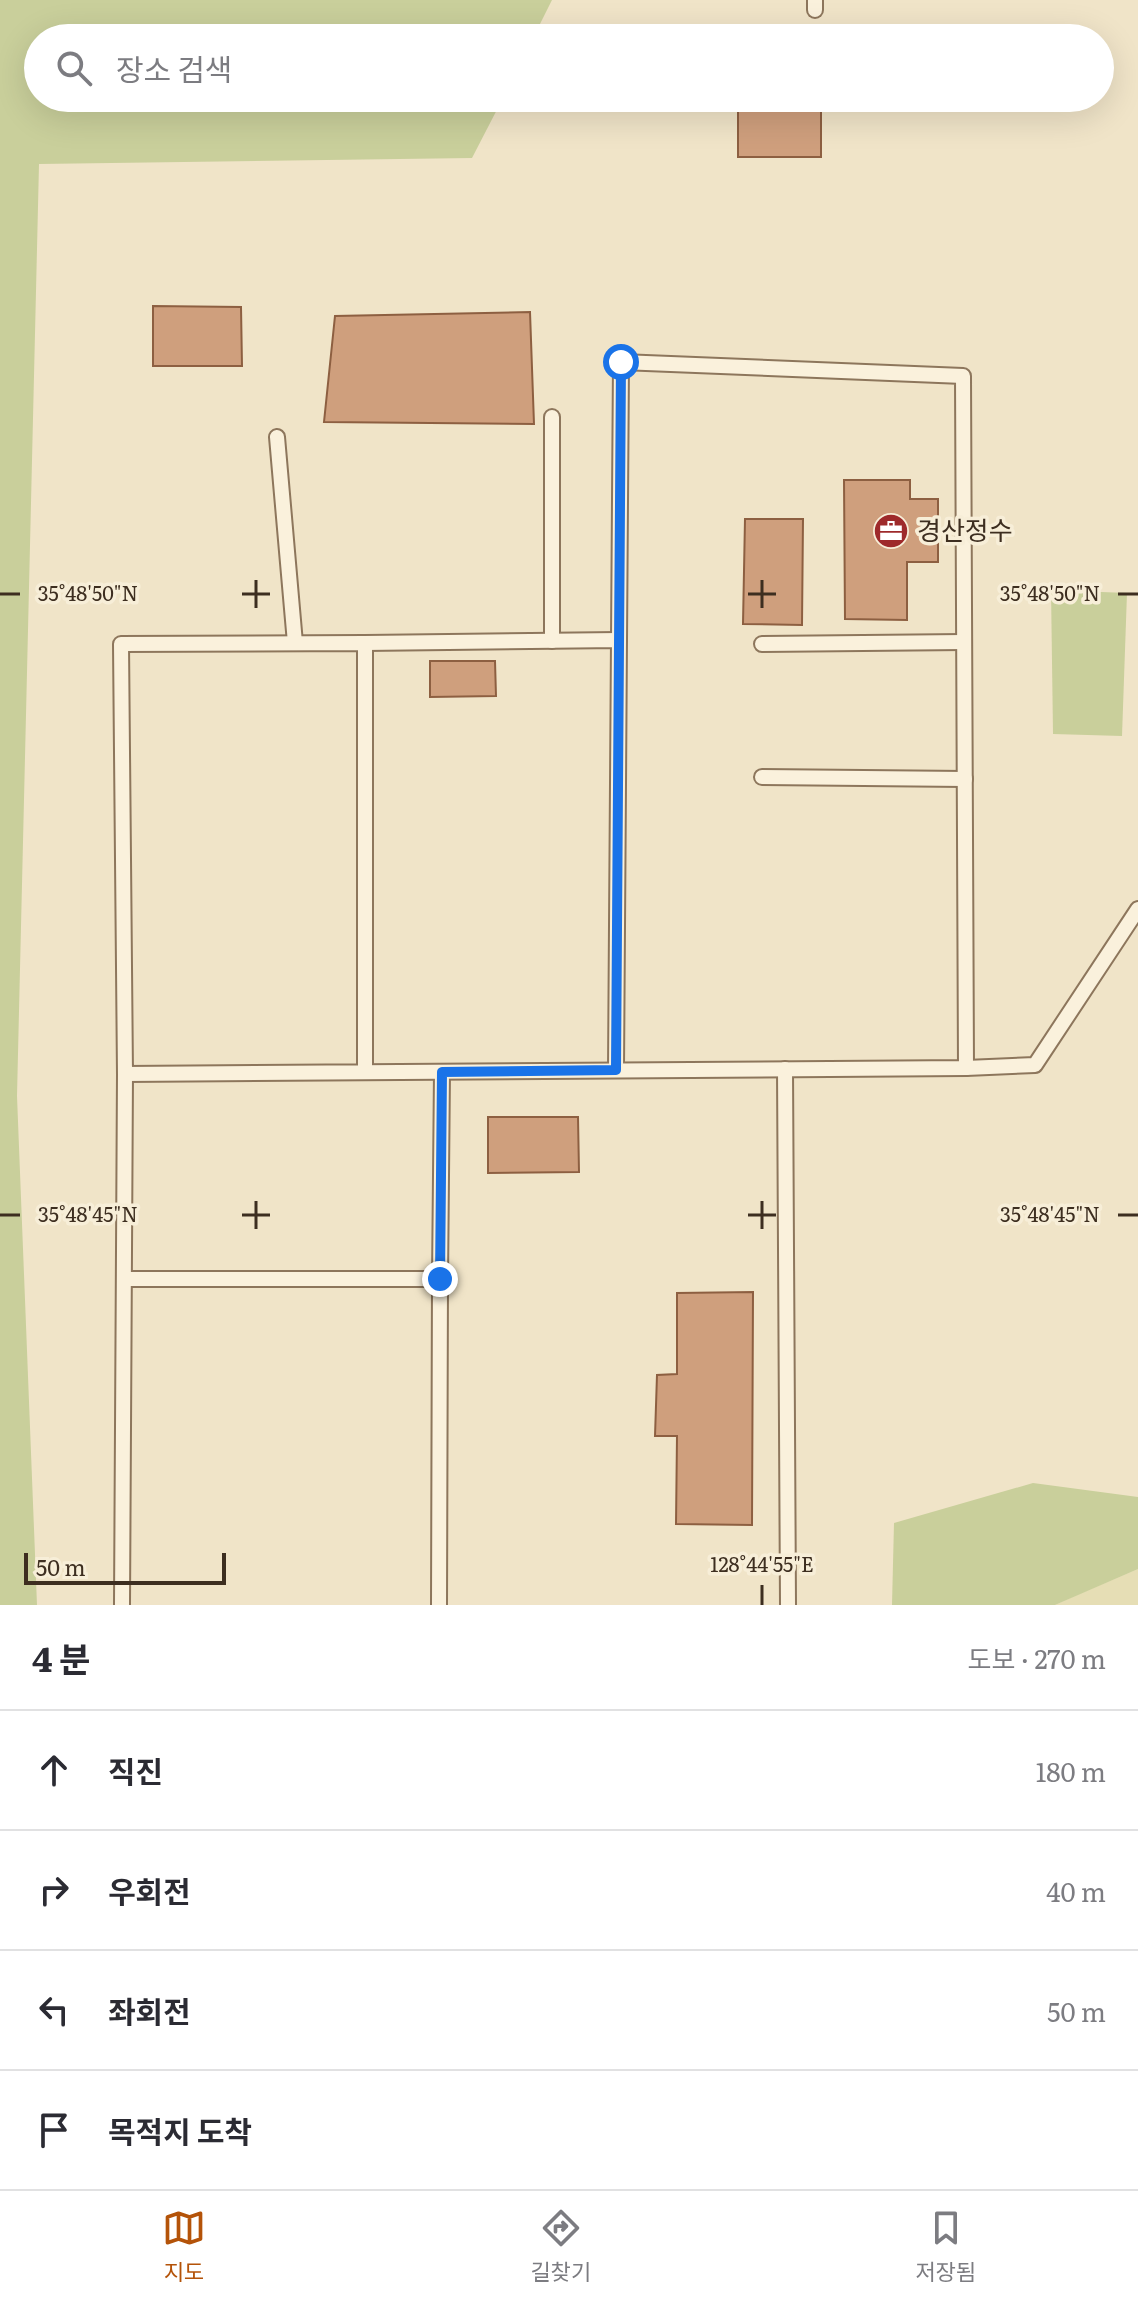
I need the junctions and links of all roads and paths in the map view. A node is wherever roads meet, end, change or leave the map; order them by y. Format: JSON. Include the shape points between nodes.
{"nodes":[{"id":1,"x":552,"y":417,"type":"dead end"},
{"id":2,"x":277,"y":437,"type":"dead end"},
{"id":3,"x":619,"y":640,"type":"junction"},
{"id":4,"x":552,"y":641,"type":"junction"},
{"id":5,"x":964,"y":642,"type":"junction"},
{"id":6,"x":295,"y":643,"type":"junction"},
{"id":7,"x":365,"y":643,"type":"junction"},
{"id":8,"x":762,"y":644,"type":"dead end"},
{"id":9,"x":762,"y":777,"type":"dead end"},
{"id":10,"x":965,"y":779,"type":"junction"},
{"id":11,"x":1138,"y":909,"type":"edge"},
{"id":12,"x":966,"y":1068,"type":"junction"},
{"id":13,"x":785,"y":1069,"type":"junction"},
{"id":14,"x":616,"y":1070,"type":"junction"},
{"id":15,"x":365,"y":1072,"type":"junction"},
{"id":16,"x":442,"y":1072,"type":"junction"},
{"id":17,"x":125,"y":1074,"type":"junction"},
{"id":18,"x":124,"y":1279,"type":"junction"},
{"id":19,"x":440,"y":1279,"type":"junction"},
{"id":20,"x":122,"y":1605,"type":"edge"},
{"id":21,"x":439,"y":1605,"type":"edge"},
{"id":22,"x":788,"y":1605,"type":"edge"}],
"edges":[{"from":1,"to":4,"type":"lane"},
{"from":2,"to":6,"type":"lane"},
{"from":3,"to":4,"type":"lane"},
{"from":3,"to":5,"type":"lane","via":[[621,362],[963,376]]},
{"from":3,"to":14,"type":"lane"},
{"from":4,"to":7,"type":"lane"},
{"from":5,"to":8,"type":"lane"},
{"from":5,"to":10,"type":"lane"},
{"from":6,"to":7,"type":"lane"},
{"from":6,"to":17,"type":"lane","via":[[121,644]]},
{"from":7,"to":15,"type":"lane"},
{"from":9,"to":10,"type":"lane"},
{"from":10,"to":12,"type":"lane"},
{"from":11,"to":12,"type":"lane","via":[[1035,1065]]},
{"from":12,"to":13,"type":"lane"},
{"from":13,"to":14,"type":"lane"},
{"from":13,"to":22,"type":"lane"},
{"from":14,"to":16,"type":"lane"},
{"from":15,"to":16,"type":"lane"},
{"from":15,"to":17,"type":"lane"},
{"from":16,"to":19,"type":"lane"},
{"from":17,"to":18,"type":"lane"},
{"from":18,"to":19,"type":"lane"},
{"from":18,"to":20,"type":"lane"},
{"from":19,"to":21,"type":"lane"}]}
